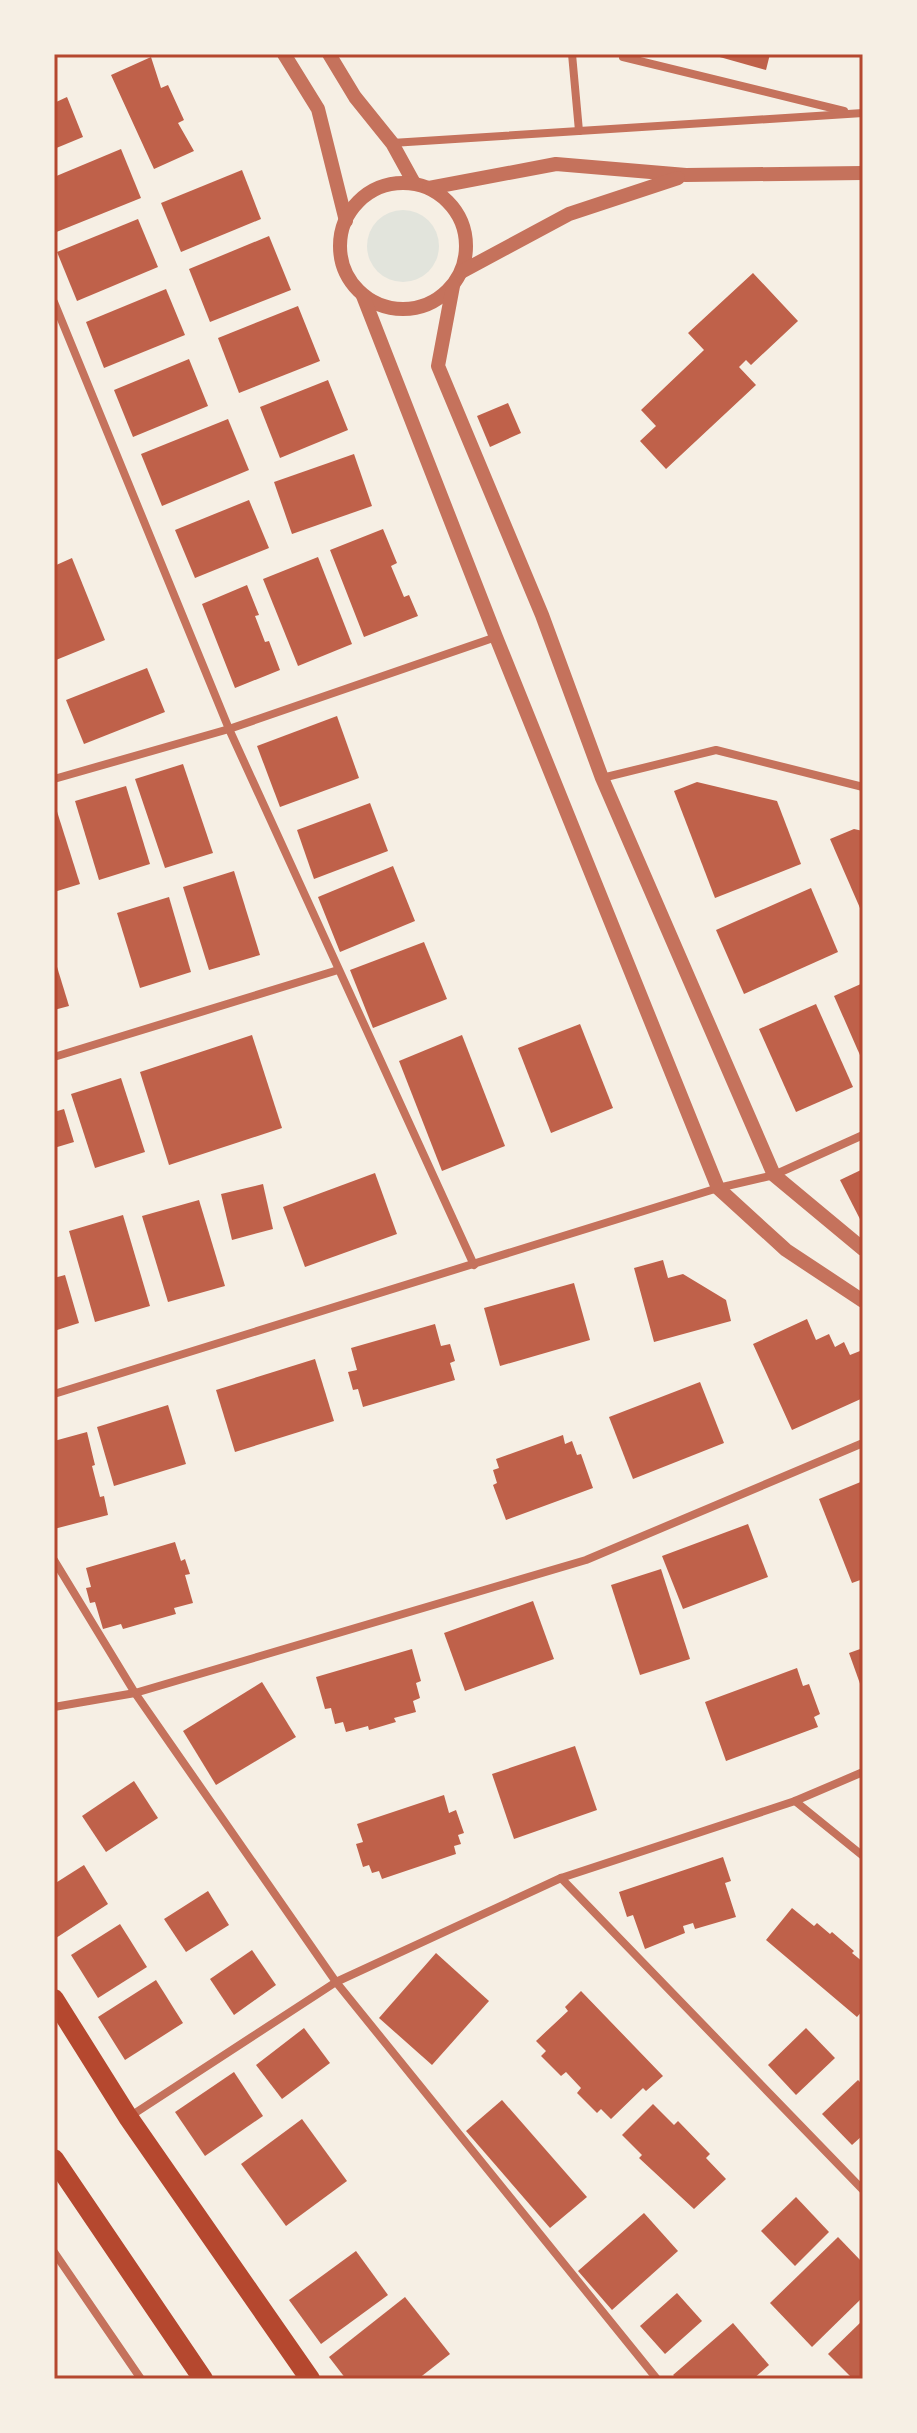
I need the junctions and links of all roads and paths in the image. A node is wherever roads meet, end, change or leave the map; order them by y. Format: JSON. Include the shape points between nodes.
{"nodes":[{"id":1,"x":284,"y":54,"type":"edge"},
{"id":2,"x":329,"y":54,"type":"edge"},
{"id":3,"x":572,"y":54,"type":"edge"},
{"id":4,"x":623,"y":57,"type":"dead end"},
{"id":5,"x":858,"y":113,"type":"edge"},
{"id":6,"x":579,"y":131,"type":"junction"},
{"id":7,"x":392,"y":143,"type":"junction"},
{"id":8,"x":863,"y":173,"type":"edge"},
{"id":9,"x":686,"y":175,"type":"junction"},
{"id":10,"x":414,"y":183,"type":"junction"},
{"id":11,"x":429,"y":188,"type":"junction"},
{"id":12,"x":346,"y":221,"type":"junction"},
{"id":13,"x":461,"y":272,"type":"junction"},
{"id":14,"x":453,"y":286,"type":"junction"},
{"id":15,"x":363,"y":296,"type":"junction"},
{"id":16,"x":54,"y":302,"type":"edge"},
{"id":17,"x":496,"y":637,"type":"junction"},
{"id":18,"x":229,"y":729,"type":"junction"},
{"id":19,"x":602,"y":778,"type":"junction"},
{"id":20,"x":54,"y":779,"type":"edge"},
{"id":21,"x":863,"y":787,"type":"edge"},
{"id":22,"x":338,"y":970,"type":"junction"},
{"id":23,"x":54,"y":1057,"type":"edge"},
{"id":24,"x":863,"y":1135,"type":"edge"},
{"id":25,"x":774,"y":1175,"type":"junction"},
{"id":26,"x":718,"y":1188,"type":"junction"},
{"id":27,"x":863,"y":1249,"type":"edge"},
{"id":28,"x":474,"y":1265,"type":"junction"},
{"id":29,"x":863,"y":1301,"type":"edge"},
{"id":30,"x":54,"y":1394,"type":"edge"},
{"id":31,"x":863,"y":1443,"type":"edge"},
{"id":32,"x":54,"y":1560,"type":"edge"},
{"id":33,"x":135,"y":1693,"type":"junction"},
{"id":34,"x":54,"y":1707,"type":"edge"},
{"id":35,"x":863,"y":1772,"type":"edge"},
{"id":36,"x":795,"y":1801,"type":"junction"},
{"id":37,"x":863,"y":1856,"type":"edge"},
{"id":38,"x":561,"y":1878,"type":"junction"},
{"id":39,"x":336,"y":1982,"type":"junction"},
{"id":40,"x":54,"y":1999,"type":"edge"},
{"id":41,"x":128,"y":2117,"type":"junction"},
{"id":42,"x":54,"y":2159,"type":"edge"},
{"id":43,"x":863,"y":2190,"type":"edge"},
{"id":44,"x":54,"y":2252,"type":"edge"},
{"id":45,"x":141,"y":2379,"type":"edge"},
{"id":46,"x":203,"y":2379,"type":"edge"},
{"id":47,"x":310,"y":2379,"type":"edge"},
{"id":48,"x":657,"y":2379,"type":"edge"}],
"edges":[{"from":1,"to":12,"type":"street","via":[[318,109]]},
{"from":2,"to":7,"type":"street"},
{"from":3,"to":6,"type":"street"},
{"from":4,"to":5,"type":"street"},
{"from":5,"to":6,"type":"street"},
{"from":6,"to":7,"type":"street"},
{"from":7,"to":10,"type":"street"},
{"from":8,"to":9,"type":"street"},
{"from":9,"to":11,"type":"street","via":[[556,164]]},
{"from":9,"to":13,"type":"street","via":[[569,214]]},
{"from":10,"to":11,"type":"street"},
{"from":10,"to":12,"type":"street","via":[[397,183],[366,195]]},
{"from":11,"to":13,"type":"street","via":[[449,203],[462,223],[467,240]]},
{"from":12,"to":15,"type":"street","via":[[340,253],[352,284]]},
{"from":13,"to":14,"type":"street"},
{"from":14,"to":15,"type":"street","via":[[426,306],[410,309],[393,309]]},
{"from":14,"to":19,"type":"street","via":[[438,366],[542,615]]},
{"from":15,"to":17,"type":"street"},
{"from":16,"to":18,"type":"street"},
{"from":17,"to":18,"type":"street"},
{"from":17,"to":26,"type":"street"},
{"from":18,"to":20,"type":"street"},
{"from":18,"to":22,"type":"street"},
{"from":19,"to":21,"type":"street","via":[[716,750]]},
{"from":19,"to":25,"type":"street"},
{"from":22,"to":23,"type":"street"},
{"from":22,"to":28,"type":"street"},
{"from":24,"to":25,"type":"street"},
{"from":25,"to":26,"type":"street"},
{"from":25,"to":27,"type":"street"},
{"from":26,"to":28,"type":"street"},
{"from":26,"to":29,"type":"street","via":[[786,1250]]},
{"from":28,"to":30,"type":"street"},
{"from":31,"to":33,"type":"street","via":[[586,1560]]},
{"from":32,"to":33,"type":"street"},
{"from":33,"to":34,"type":"street"},
{"from":33,"to":39,"type":"street"},
{"from":35,"to":36,"type":"street"},
{"from":36,"to":37,"type":"street"},
{"from":36,"to":38,"type":"street"},
{"from":38,"to":39,"type":"street"},
{"from":38,"to":43,"type":"street"},
{"from":39,"to":41,"type":"street"},
{"from":39,"to":48,"type":"street"},
{"from":40,"to":41,"type":"highway"},
{"from":41,"to":47,"type":"highway"},
{"from":42,"to":46,"type":"highway"},
{"from":44,"to":45,"type":"street"}]}
